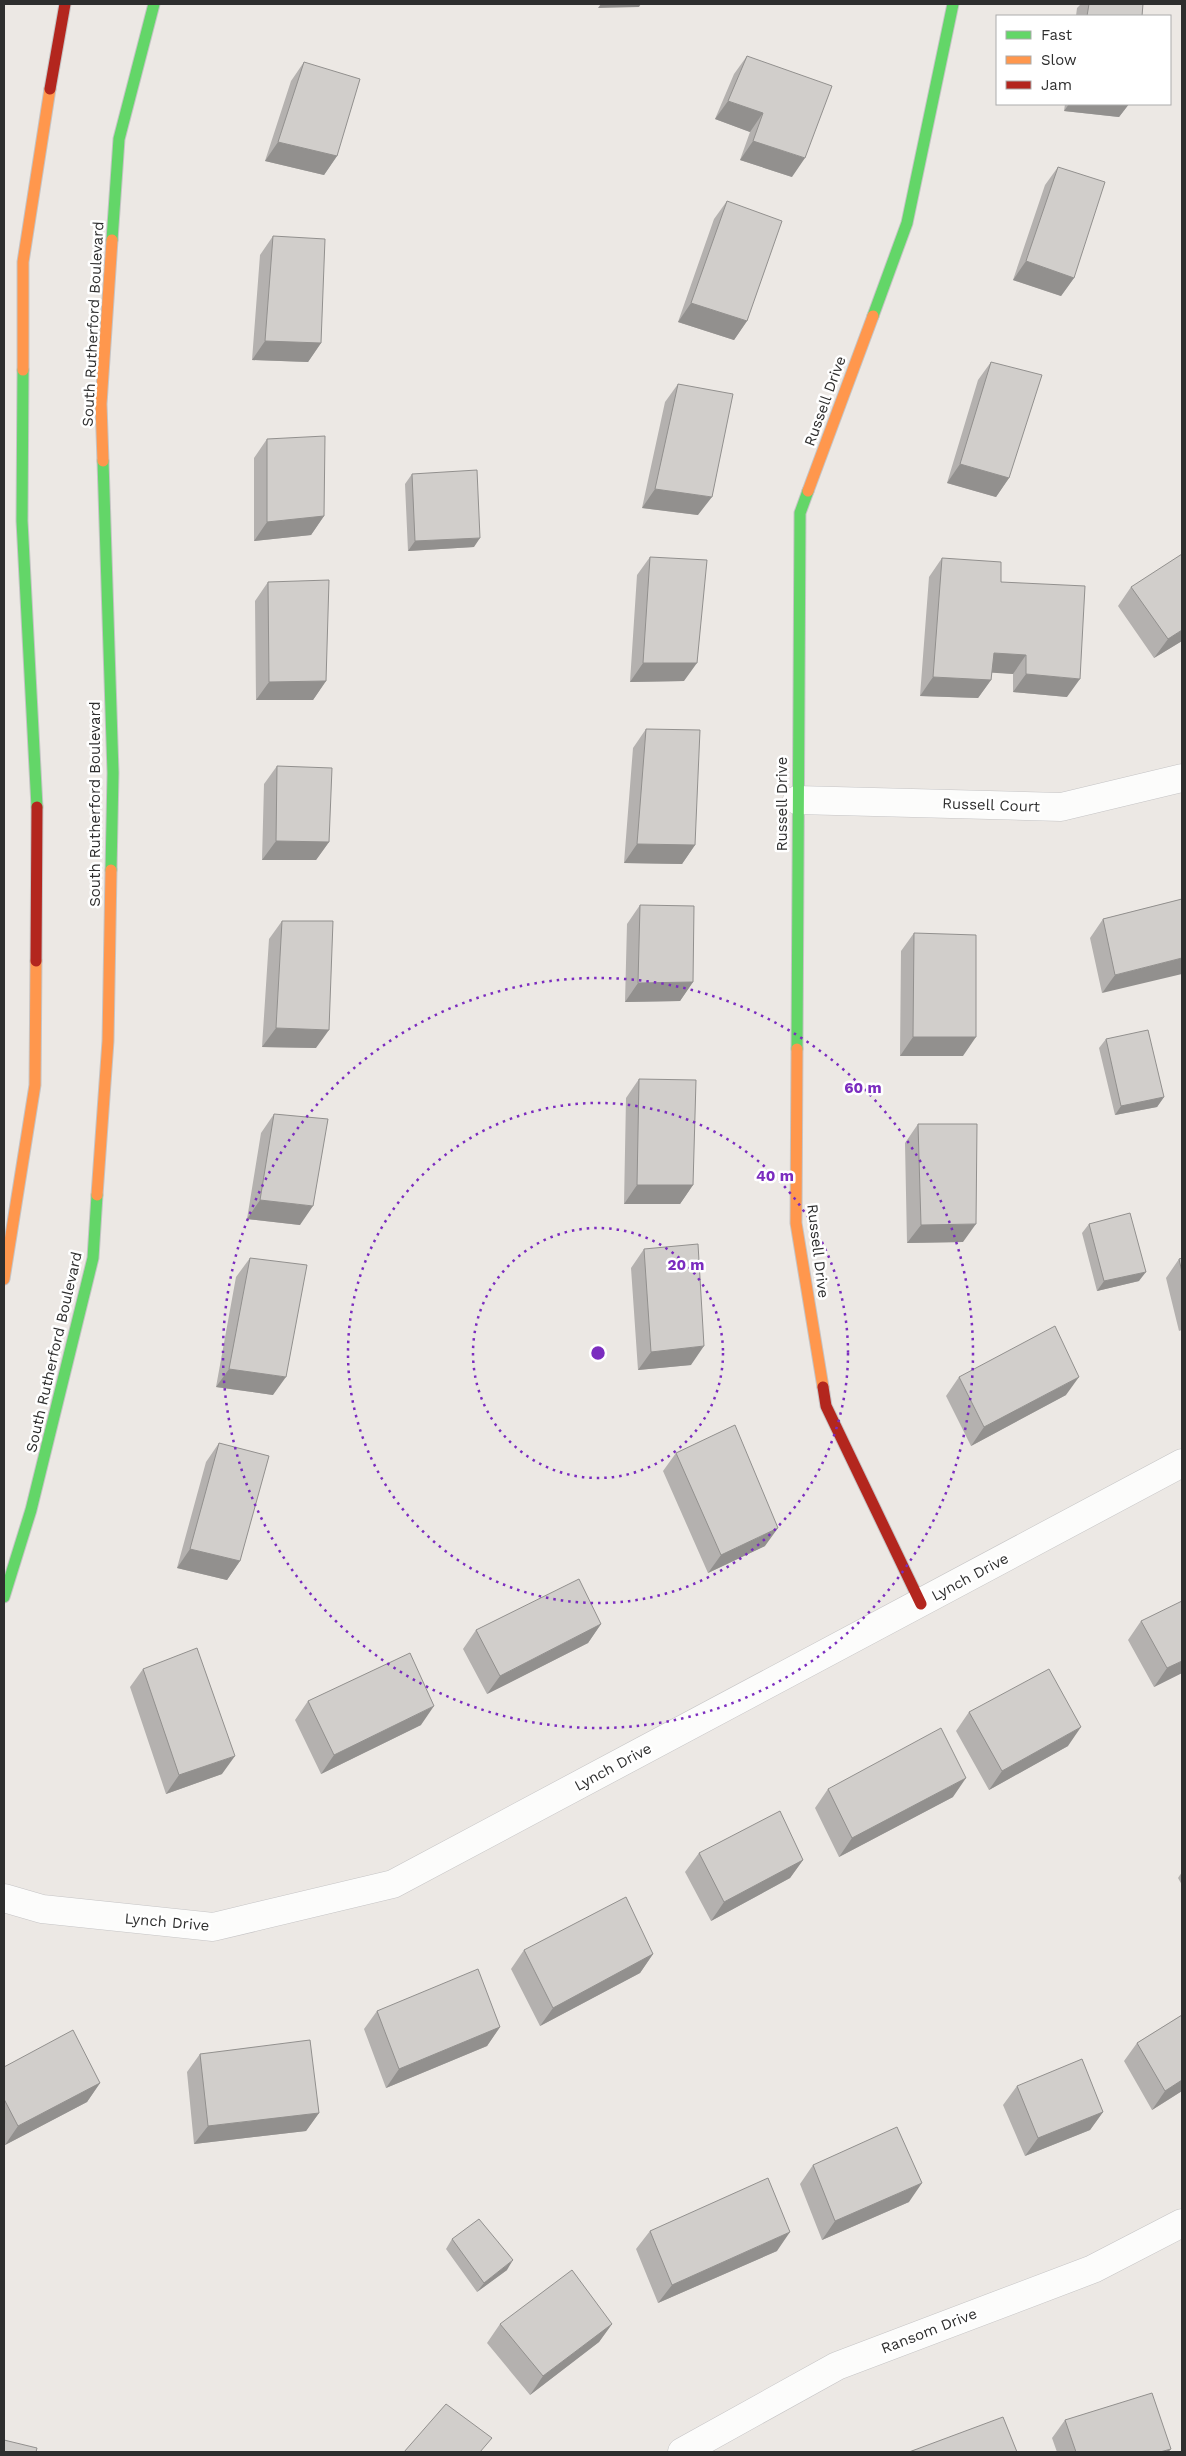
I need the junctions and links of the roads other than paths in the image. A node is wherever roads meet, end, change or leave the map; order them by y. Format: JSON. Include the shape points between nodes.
{"nodes":[{"id":1,"x":65,"y":4,"type":"edge"},
{"id":2,"x":154,"y":4,"type":"edge"},
{"id":3,"x":953,"y":4,"type":"edge"},
{"id":4,"x":1182,"y":778,"type":"edge"},
{"id":5,"x":797,"y":800,"type":"junction"},
{"id":6,"x":4,"y":1279,"type":"edge"},
{"id":7,"x":1182,"y":1463,"type":"edge"},
{"id":8,"x":4,"y":1597,"type":"edge"},
{"id":9,"x":921,"y":1604,"type":"junction"},
{"id":10,"x":4,"y":1898,"type":"edge"},
{"id":11,"x":1182,"y":2223,"type":"edge"},
{"id":12,"x":682,"y":2452,"type":"edge"}],
"edges":[{"from":1,"to":6,"type":"main road","via":[[23,262],[22,521],[38,826],[35,1085]]},
{"from":2,"to":8,"type":"main road","name":"South Rutherford Boulevard","via":[[119,139],[101,404],[113,773],[108,1041],[93,1258],[31,1510]]},
{"from":3,"to":5,"type":"main road","name":"Russell Drive","via":[[907,223],[800,513]]},
{"from":4,"to":5,"type":"street","name":"Russell Court","via":[[1062,807]]},
{"from":5,"to":9,"type":"main road","name":"Russell Drive","via":[[796,1223],[826,1406]]},
{"from":7,"to":9,"type":"street","name":"Lynch Drive"},
{"from":9,"to":10,"type":"street","name":"Lynch Drive","via":[[393,1884],[213,1927],[42,1909]]},
{"from":11,"to":12,"type":"street","name":"Ransom Drive","via":[[1093,2270],[837,2366]]}]}
